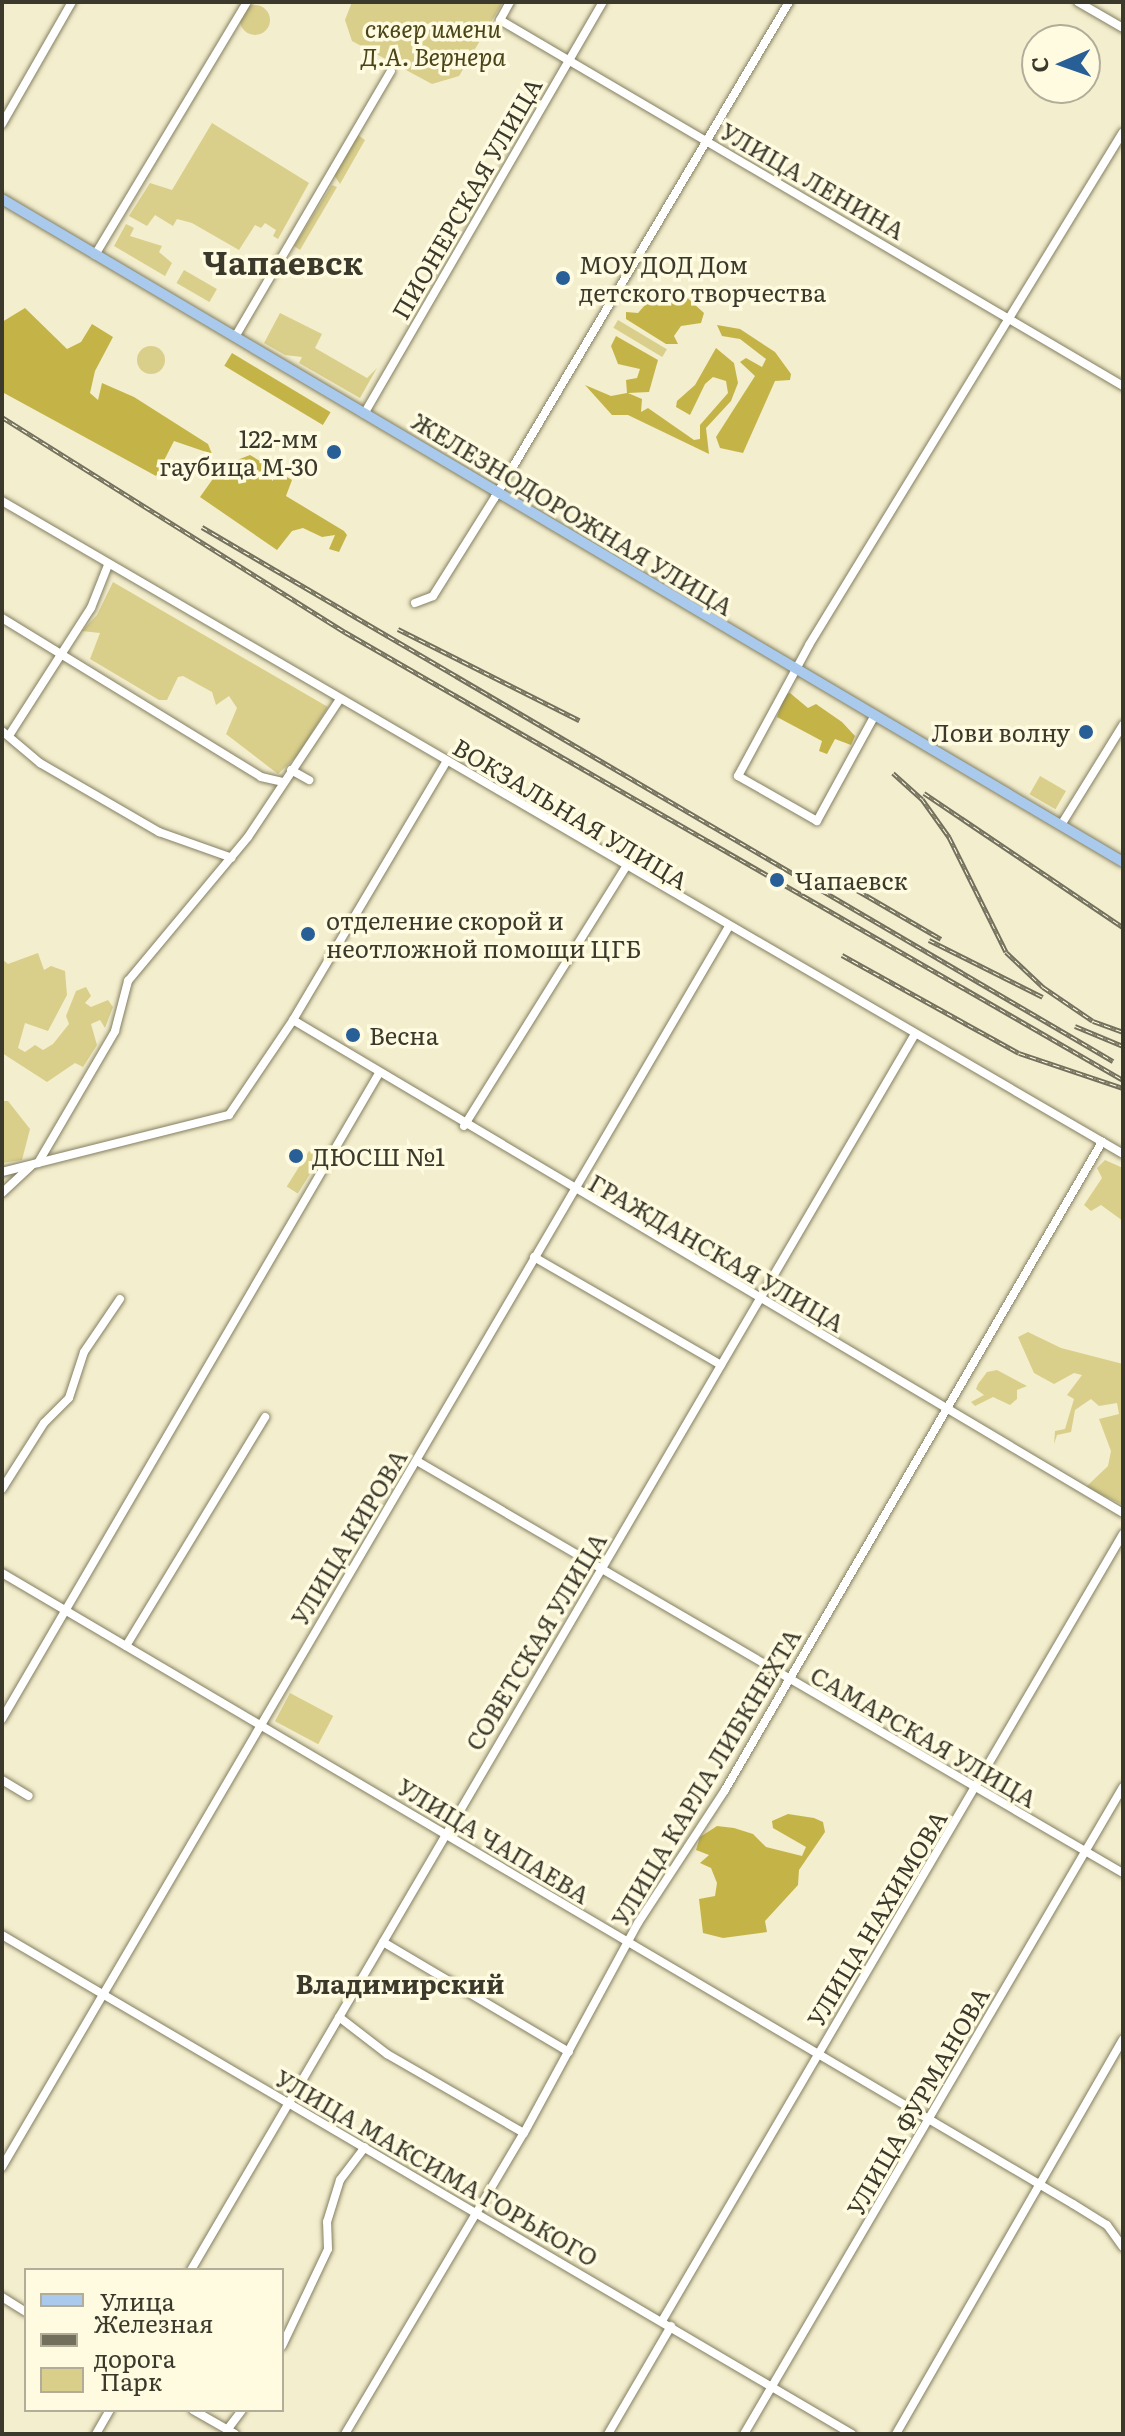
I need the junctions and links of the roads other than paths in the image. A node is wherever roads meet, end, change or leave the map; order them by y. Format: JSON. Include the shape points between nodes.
{"nodes":[{"id":1,"x":72,"y":2,"type":"edge"},
{"id":2,"x":247,"y":2,"type":"edge"},
{"id":3,"x":510,"y":2,"type":"edge"},
{"id":4,"x":603,"y":2,"type":"edge"},
{"id":5,"x":789,"y":2,"type":"edge"},
{"id":6,"x":1078,"y":2,"type":"edge"},
{"id":7,"x":1123,"y":28,"type":"edge"},
{"id":8,"x":568,"y":62,"type":"junction"},
{"id":9,"x":391,"y":71,"type":"dead end"},
{"id":10,"x":2,"y":124,"type":"edge"},
{"id":11,"x":1123,"y":132,"type":"edge"},
{"id":12,"x":708,"y":141,"type":"junction"},
{"id":13,"x":2,"y":199,"type":"edge"},
{"id":14,"x":95,"y":255,"type":"junction"},
{"id":15,"x":1009,"y":319,"type":"junction"},
{"id":16,"x":235,"y":337,"type":"junction"},
{"id":17,"x":1123,"y":386,"type":"edge"},
{"id":18,"x":364,"y":414,"type":"junction"},
{"id":19,"x":498,"y":492,"type":"junction"},
{"id":20,"x":2,"y":501,"type":"edge"},
{"id":21,"x":108,"y":565,"type":"junction"},
{"id":22,"x":415,"y":603,"type":"dead end"},
{"id":23,"x":2,"y":618,"type":"edge"},
{"id":24,"x":62,"y":653,"type":"junction"},
{"id":25,"x":796,"y":668,"type":"junction"},
{"id":26,"x":340,"y":699,"type":"junction"},
{"id":27,"x":875,"y":715,"type":"junction"},
{"id":28,"x":1123,"y":725,"type":"edge"},
{"id":29,"x":6,"y":732,"type":"edge"},
{"id":30,"x":446,"y":762,"type":"junction"},
{"id":31,"x":291,"y":770,"type":"junction"},
{"id":32,"x":309,"y":780,"type":"dead end"},
{"id":33,"x":282,"y":782,"type":"junction"},
{"id":34,"x":1061,"y":825,"type":"junction"},
{"id":35,"x":232,"y":858,"type":"junction"},
{"id":36,"x":1123,"y":862,"type":"edge"},
{"id":37,"x":625,"y":868,"type":"junction"},
{"id":38,"x":728,"y":928,"type":"junction"},
{"id":39,"x":293,"y":1020,"type":"junction"},
{"id":40,"x":915,"y":1034,"type":"junction"},
{"id":41,"x":378,"y":1075,"type":"junction"},
{"id":42,"x":464,"y":1126,"type":"junction"},
{"id":43,"x":1102,"y":1142,"type":"junction"},
{"id":44,"x":1123,"y":1154,"type":"edge"},
{"id":45,"x":35,"y":1164,"type":"junction"},
{"id":46,"x":2,"y":1172,"type":"edge"},
{"id":47,"x":574,"y":1191,"type":"junction"},
{"id":48,"x":2,"y":1193,"type":"edge"},
{"id":49,"x":534,"y":1257,"type":"junction"},
{"id":50,"x":120,"y":1299,"type":"dead end"},
{"id":51,"x":759,"y":1300,"type":"junction"},
{"id":52,"x":721,"y":1365,"type":"junction"},
{"id":53,"x":942,"y":1409,"type":"junction"},
{"id":54,"x":265,"y":1417,"type":"dead end"},
{"id":55,"x":417,"y":1461,"type":"junction"},
{"id":56,"x":2,"y":1489,"type":"edge"},
{"id":57,"x":1123,"y":1513,"type":"edge"},
{"id":58,"x":1123,"y":1534,"type":"edge"},
{"id":59,"x":601,"y":1569,"type":"junction"},
{"id":60,"x":2,"y":1573,"type":"edge"},
{"id":61,"x":66,"y":1611,"type":"junction"},
{"id":62,"x":126,"y":1646,"type":"junction"},
{"id":63,"x":788,"y":1680,"type":"junction"},
{"id":64,"x":2,"y":1719,"type":"edge"},
{"id":65,"x":260,"y":1725,"type":"junction"},
{"id":66,"x":2,"y":1780,"type":"edge"},
{"id":67,"x":1123,"y":1787,"type":"edge"},
{"id":68,"x":976,"y":1790,"type":"junction"},
{"id":69,"x":29,"y":1796,"type":"dead end"},
{"id":70,"x":446,"y":1832,"type":"junction"},
{"id":71,"x":1084,"y":1853,"type":"junction"},
{"id":72,"x":1123,"y":1873,"type":"edge"},
{"id":73,"x":2,"y":1935,"type":"edge"},
{"id":74,"x":383,"y":1942,"type":"junction"},
{"id":75,"x":630,"y":1944,"type":"junction"},
{"id":76,"x":106,"y":1997,"type":"junction"},
{"id":77,"x":339,"y":2017,"type":"junction"},
{"id":78,"x":1123,"y":2040,"type":"edge"},
{"id":79,"x":569,"y":2052,"type":"junction"},
{"id":80,"x":819,"y":2052,"type":"junction"},
{"id":81,"x":290,"y":2103,"type":"junction"},
{"id":82,"x":926,"y":2118,"type":"junction"},
{"id":83,"x":524,"y":2133,"type":"junction"},
{"id":84,"x":365,"y":2147,"type":"junction"},
{"id":85,"x":2,"y":2167,"type":"edge"},
{"id":86,"x":1040,"y":2186,"type":"junction"},
{"id":87,"x":477,"y":2212,"type":"junction"},
{"id":88,"x":1123,"y":2247,"type":"edge"},
{"id":89,"x":192,"y":2268,"type":"edge"},
{"id":90,"x":2,"y":2297,"type":"edge"},
{"id":91,"x":24,"y":2311,"type":"edge"},
{"id":92,"x":662,"y":2321,"type":"junction"},
{"id":93,"x":671,"y":2326,"type":"junction"},
{"id":94,"x":284,"y":2342,"type":"edge"},
{"id":95,"x":772,"y":2388,"type":"junction"},
{"id":96,"x":109,"y":2412,"type":"edge"},
{"id":97,"x":196,"y":2412,"type":"edge"},
{"id":98,"x":241,"y":2412,"type":"edge"},
{"id":99,"x":231,"y":2432,"type":"edge"},
{"id":100,"x":96,"y":2434,"type":"edge"},
{"id":101,"x":345,"y":2434,"type":"edge"},
{"id":102,"x":608,"y":2434,"type":"edge"},
{"id":103,"x":744,"y":2434,"type":"edge"},
{"id":104,"x":852,"y":2434,"type":"edge"},
{"id":105,"x":896,"y":2434,"type":"edge"}],
"edges":[{"from":1,"to":10,"type":"street"},
{"from":2,"to":14,"type":"street"},
{"from":3,"to":8,"type":"street","name":"УЛИЦА ЛЕНИНА","via":[[500,20]]},
{"from":4,"to":8,"type":"street","name":"ПИОНЕРСКАЯ УЛИЦА"},
{"from":5,"to":12,"type":"street"},
{"from":6,"to":7,"type":"street"},
{"from":8,"to":12,"type":"street","name":"УЛИЦА ЛЕНИНА"},
{"from":8,"to":18,"type":"street","name":"ПИОНЕРСКАЯ УЛИЦА"},
{"from":9,"to":16,"type":"street"},
{"from":11,"to":15,"type":"street"},
{"from":12,"to":15,"type":"street","name":"УЛИЦА ЛЕНИНА"},
{"from":12,"to":19,"type":"street"},
{"from":13,"to":14,"type":"main road","name":"ЖЕЛЕЗНОДОРОЖНАЯ УЛИЦА"},
{"from":14,"to":16,"type":"main road","name":"ЖЕЛЕЗНОДОРОЖНАЯ УЛИЦА"},
{"from":15,"to":17,"type":"street","name":"УЛИЦА ЛЕНИНА"},
{"from":15,"to":25,"type":"street"},
{"from":16,"to":18,"type":"main road","name":"ЖЕЛЕЗНОДОРОЖНАЯ УЛИЦА"},
{"from":18,"to":19,"type":"main road","name":"ЖЕЛЕЗНОДОРОЖНАЯ УЛИЦА"},
{"from":19,"to":22,"type":"street","via":[[433,596]]},
{"from":19,"to":25,"type":"main road","name":"ЖЕЛЕЗНОДОРОЖНАЯ УЛИЦА"},
{"from":20,"to":21,"type":"street","name":"ВОКЗАЛЬНАЯ УЛИЦА"},
{"from":21,"to":24,"type":"street","via":[[91,608]]},
{"from":21,"to":26,"type":"street","name":"ВОКЗАЛЬНАЯ УЛИЦА"},
{"from":23,"to":24,"type":"street"},
{"from":24,"to":29,"type":"street"},
{"from":24,"to":33,"type":"street","via":[[261,777]]},
{"from":25,"to":27,"type":"main road","name":"ЖЕЛЕЗНОДОРОЖНАЯ УЛИЦА"},
{"from":25,"to":27,"type":"street","via":[[738,776],[817,821]]},
{"from":26,"to":30,"type":"street","name":"ВОКЗАЛЬНАЯ УЛИЦА"},
{"from":26,"to":31,"type":"street"},
{"from":27,"to":34,"type":"main road","name":"ЖЕЛЕЗНОДОРОЖНАЯ УЛИЦА"},
{"from":28,"to":34,"type":"street"},
{"from":29,"to":35,"type":"street","via":[[40,763],[159,832]]},
{"from":30,"to":37,"type":"street","name":"ВОКЗАЛЬНАЯ УЛИЦА"},
{"from":30,"to":39,"type":"street"},
{"from":31,"to":32,"type":"street"},
{"from":31,"to":33,"type":"street"},
{"from":33,"to":35,"type":"street"},
{"from":34,"to":36,"type":"main road","name":"ЖЕЛЕЗНОДОРОЖНАЯ УЛИЦА"},
{"from":35,"to":45,"type":"street","via":[[128,981],[115,1031]]},
{"from":37,"to":38,"type":"street","name":"ВОКЗАЛЬНАЯ УЛИЦА"},
{"from":37,"to":42,"type":"street"},
{"from":38,"to":40,"type":"street","name":"ВОКЗАЛЬНАЯ УЛИЦА"},
{"from":38,"to":47,"type":"street","name":"УЛИЦА КИРОВА"},
{"from":39,"to":41,"type":"street","name":"ГРАЖДАНСКАЯ УЛИЦА"},
{"from":39,"to":45,"type":"street","via":[[229,1115]]},
{"from":40,"to":43,"type":"street","name":"ВОКЗАЛЬНАЯ УЛИЦА"},
{"from":40,"to":51,"type":"street","name":"СОВЕТСКАЯ УЛИЦА"},
{"from":41,"to":42,"type":"street","name":"ГРАЖДАНСКАЯ УЛИЦА"},
{"from":41,"to":61,"type":"street"},
{"from":42,"to":47,"type":"street","name":"ГРАЖДАНСКАЯ УЛИЦА"},
{"from":43,"to":44,"type":"street","name":"ВОКЗАЛЬНАЯ УЛИЦА"},
{"from":43,"to":53,"type":"street","name":"УЛИЦА КАРЛА ЛИБКНЕХТА"},
{"from":45,"to":46,"type":"street"},
{"from":45,"to":48,"type":"street"},
{"from":47,"to":49,"type":"street","name":"УЛИЦА КИРОВА"},
{"from":47,"to":51,"type":"street","name":"ГРАЖДАНСКАЯ УЛИЦА"},
{"from":49,"to":52,"type":"street"},
{"from":49,"to":55,"type":"street","name":"УЛИЦА КИРОВА"},
{"from":50,"to":56,"type":"street","via":[[84,1352],[81,1376],[69,1398],[44,1423]]},
{"from":51,"to":52,"type":"street","name":"СОВЕТСКАЯ УЛИЦА"},
{"from":51,"to":53,"type":"street","name":"ГРАЖДАНСКАЯ УЛИЦА"},
{"from":52,"to":59,"type":"street","name":"СОВЕТСКАЯ УЛИЦА"},
{"from":53,"to":57,"type":"street","name":"ГРАЖДАНСКАЯ УЛИЦА"},
{"from":53,"to":63,"type":"street","name":"УЛИЦА КАРЛА ЛИБКНЕХТА"},
{"from":54,"to":62,"type":"street"},
{"from":55,"to":59,"type":"street","name":"САМАРСКАЯ УЛИЦА"},
{"from":55,"to":65,"type":"street","name":"УЛИЦА КИРОВА"},
{"from":58,"to":68,"type":"street","name":"УЛИЦА НАХИМОВА"},
{"from":59,"to":63,"type":"street","name":"САМАРСКАЯ УЛИЦА"},
{"from":59,"to":70,"type":"street","name":"СОВЕТСКАЯ УЛИЦА"},
{"from":60,"to":61,"type":"street","name":"УЛИЦА ЧАПАЕВА"},
{"from":61,"to":62,"type":"street","name":"УЛИЦА ЧАПАЕВА"},
{"from":61,"to":64,"type":"street"},
{"from":62,"to":65,"type":"street","name":"УЛИЦА ЧАПАЕВА"},
{"from":63,"to":68,"type":"street","name":"САМАРСКАЯ УЛИЦА"},
{"from":63,"to":75,"type":"street","name":"УЛИЦА КАРЛА ЛИБКНЕХТА"},
{"from":65,"to":70,"type":"street","name":"УЛИЦА ЧАПАЕВА"},
{"from":65,"to":76,"type":"street","name":"УЛИЦА КИРОВА"},
{"from":66,"to":69,"type":"street"},
{"from":67,"to":71,"type":"street","name":"УЛИЦА ФУРМАНОВА"},
{"from":68,"to":71,"type":"street","name":"САМАРСКАЯ УЛИЦА"},
{"from":68,"to":80,"type":"street","name":"УЛИЦА НАХИМОВА"},
{"from":70,"to":74,"type":"street","name":"СОВЕТСКАЯ УЛИЦА"},
{"from":70,"to":75,"type":"street","name":"УЛИЦА ЧАПАЕВА"},
{"from":71,"to":72,"type":"street","name":"САМАРСКАЯ УЛИЦА"},
{"from":71,"to":82,"type":"street","name":"УЛИЦА ФУРМАНОВА"},
{"from":73,"to":76,"type":"street","name":"УЛИЦА МАКСИМА ГОРЬКОГО"},
{"from":74,"to":77,"type":"street","name":"СОВЕТСКАЯ УЛИЦА"},
{"from":74,"to":79,"type":"street"},
{"from":75,"to":79,"type":"street","name":"УЛИЦА КАРЛА ЛИБКНЕХТА"},
{"from":75,"to":80,"type":"street","name":"УЛИЦА ЧАПАЕВА"},
{"from":76,"to":81,"type":"street","name":"УЛИЦА МАКСИМА ГОРЬКОГО"},
{"from":76,"to":85,"type":"street","name":"УЛИЦА КИРОВА"},
{"from":77,"to":81,"type":"street","name":"СОВЕТСКАЯ УЛИЦА"},
{"from":77,"to":83,"type":"street","via":[[387,2054]]},
{"from":78,"to":86,"type":"street"},
{"from":79,"to":83,"type":"street","name":"УЛИЦА КАРЛА ЛИБКНЕХТА"},
{"from":80,"to":82,"type":"street","name":"УЛИЦА ЧАПАЕВА"},
{"from":80,"to":92,"type":"street","name":"УЛИЦА НАХИМОВА"},
{"from":81,"to":84,"type":"street","name":"УЛИЦА МАКСИМА ГОРЬКОГО"},
{"from":81,"to":89,"type":"street","name":"СОВЕТСКАЯ УЛИЦА"},
{"from":82,"to":86,"type":"street","name":"УЛИЦА ЧАПАЕВА"},
{"from":82,"to":95,"type":"street","name":"УЛИЦА ФУРМАНОВА","via":[[891,2189]]},
{"from":83,"to":87,"type":"street","name":"УЛИЦА КАРЛА ЛИБКНЕХТА"},
{"from":84,"to":87,"type":"street","name":"УЛИЦА МАКСИМА ГОРЬКОГО"},
{"from":84,"to":94,"type":"street","via":[[340,2180],[327,2222],[328,2249]]},
{"from":86,"to":88,"type":"street","name":"УЛИЦА ЧАПАЕВА","via":[[1107,2225]]},
{"from":86,"to":105,"type":"street"},
{"from":87,"to":92,"type":"street","name":"УЛИЦА МАКСИМА ГОРЬКОГО"},
{"from":87,"to":101,"type":"street","name":"УЛИЦА КАРЛА ЛИБКНЕХТА"},
{"from":90,"to":91,"type":"street"},
{"from":92,"to":93,"type":"street","name":"УЛИЦА МАКСИМА ГОРЬКОГО"},
{"from":93,"to":95,"type":"street","name":"УЛИЦА МАКСИМА ГОРЬКОГО"},
{"from":93,"to":102,"type":"street"},
{"from":95,"to":103,"type":"street","name":"УЛИЦА ФУРМАНОВА"},
{"from":95,"to":104,"type":"street","name":"УЛИЦА МАКСИМА ГОРЬКОГО"},
{"from":96,"to":100,"type":"street"},
{"from":97,"to":99,"type":"street"},
{"from":98,"to":99,"type":"street"}]}
